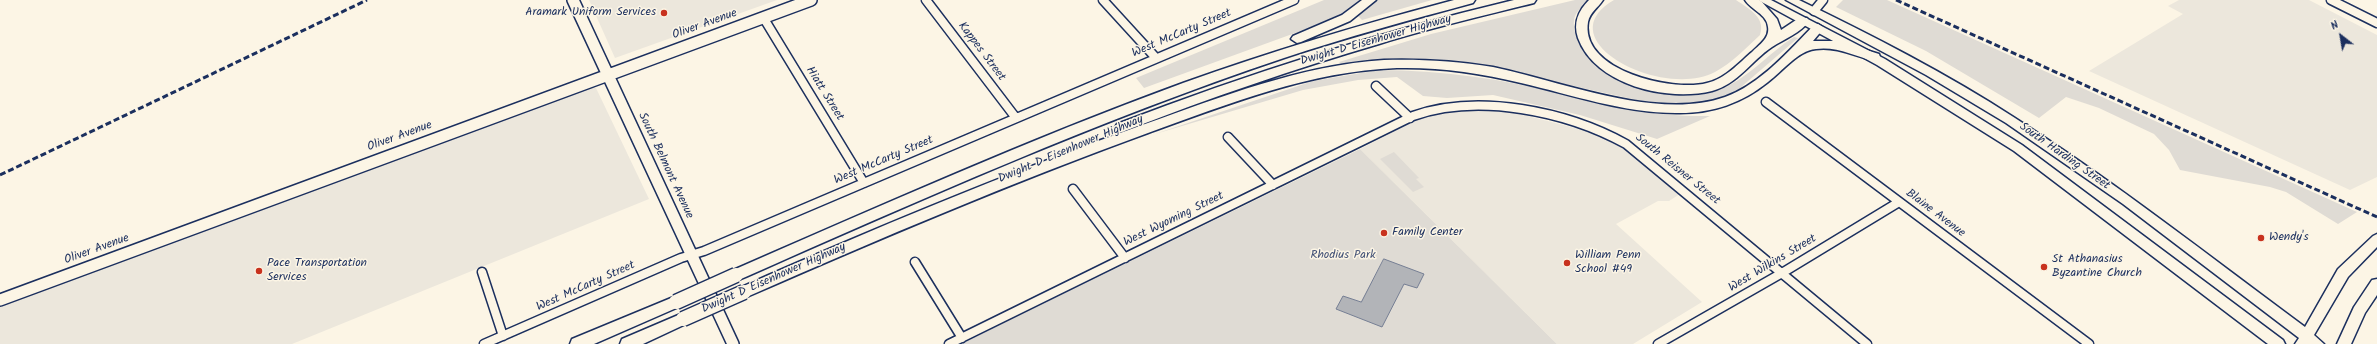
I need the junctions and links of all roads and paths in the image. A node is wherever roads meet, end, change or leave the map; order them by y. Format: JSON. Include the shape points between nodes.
{"nodes":[{"id":1,"x":573,"y":0,"type":"edge"},
{"id":2,"x":811,"y":0,"type":"edge"},
{"id":3,"x":926,"y":0,"type":"edge"},
{"id":4,"x":1103,"y":0,"type":"edge"},
{"id":5,"x":1370,"y":0,"type":"edge"},
{"id":6,"x":1469,"y":0,"type":"edge"},
{"id":7,"x":1530,"y":0,"type":"edge"},
{"id":8,"x":1597,"y":0,"type":"edge"},
{"id":9,"x":1751,"y":0,"type":"edge"},
{"id":10,"x":1763,"y":0,"type":"edge"},
{"id":11,"x":1791,"y":0,"type":"edge"},
{"id":12,"x":1823,"y":0,"type":"edge"},
{"id":13,"x":2331,"y":0,"type":"edge"},
{"id":14,"x":1288,"y":1,"type":"edge"},
{"id":15,"x":1814,"y":12,"type":"junction"},
{"id":16,"x":763,"y":17,"type":"junction"},
{"id":17,"x":1803,"y":21,"type":"junction"},
{"id":18,"x":2377,"y":23,"type":"edge"},
{"id":19,"x":1818,"y":28,"type":"junction"},
{"id":20,"x":1768,"y":44,"type":"junction"},
{"id":21,"x":1795,"y":50,"type":"junction"},
{"id":22,"x":1156,"y":58,"type":"junction"},
{"id":23,"x":1874,"y":58,"type":"junction"},
{"id":24,"x":607,"y":74,"type":"junction"},
{"id":25,"x":1376,"y":86,"type":"dead end"},
{"id":26,"x":1766,"y":102,"type":"dead end"},
{"id":27,"x":1016,"y":118,"type":"junction"},
{"id":28,"x":1101,"y":118,"type":"junction"},
{"id":29,"x":1410,"y":118,"type":"junction"},
{"id":30,"x":1228,"y":137,"type":"dead end"},
{"id":31,"x":864,"y":182,"type":"junction"},
{"id":32,"x":1273,"y":185,"type":"junction"},
{"id":33,"x":1073,"y":189,"type":"dead end"},
{"id":34,"x":1899,"y":202,"type":"junction"},
{"id":35,"x":894,"y":226,"type":"junction"},
{"id":36,"x":2377,"y":239,"type":"edge"},
{"id":37,"x":692,"y":255,"type":"junction"},
{"id":38,"x":1125,"y":258,"type":"junction"},
{"id":39,"x":915,"y":262,"type":"dead end"},
{"id":40,"x":482,"y":272,"type":"dead end"},
{"id":41,"x":1782,"y":273,"type":"junction"},
{"id":42,"x":2377,"y":284,"type":"edge"},
{"id":43,"x":0,"y":300,"type":"edge"},
{"id":44,"x":502,"y":336,"type":"junction"},
{"id":45,"x":962,"y":338,"type":"junction"},
{"id":46,"x":2309,"y":341,"type":"edge"},
{"id":47,"x":484,"y":344,"type":"edge"},
{"id":48,"x":578,"y":344,"type":"edge"},
{"id":49,"x":628,"y":344,"type":"edge"},
{"id":50,"x":732,"y":344,"type":"edge"},
{"id":51,"x":949,"y":344,"type":"edge"},
{"id":52,"x":1658,"y":344,"type":"edge"},
{"id":53,"x":1867,"y":344,"type":"edge"},
{"id":54,"x":2089,"y":344,"type":"edge"},
{"id":55,"x":2278,"y":344,"type":"edge"},
{"id":56,"x":2344,"y":344,"type":"edge"}],
"edges":[{"from":1,"to":24,"type":"street","name":"South Belmont Avenue"},
{"from":2,"to":16,"type":"street","name":"Oliver Avenue"},
{"from":3,"to":27,"type":"street","name":"Kappes Street"},
{"from":4,"to":22,"type":"street"},
{"from":5,"to":28,"type":"highway","via":[[1326,28],[1184,80]]},
{"from":6,"to":28,"type":"highway","name":"Dwight D Eisenhower Highway","via":[[1291,50]]},
{"from":7,"to":35,"type":"highway","name":"Dwight D Eisenhower Highway","via":[[1378,39],[1231,86],[1108,133]]},
{"from":8,"to":20,"type":"highway","via":[[1582,20],[1581,29],[1586,44],[1609,68],[1646,85],[1681,90],[1711,86],[1730,77]]},
{"from":9,"to":20,"type":"highway","via":[[1765,11],[1773,22],[1775,30]]},
{"from":10,"to":17,"type":"main road","name":"South Harding Street"},
{"from":11,"to":15,"type":"main road","name":"South Harding Street"},
{"from":12,"to":15,"type":"street"},
{"from":13,"to":18,"type":"street"},
{"from":14,"to":22,"type":"street","name":"West McCarty Street"},
{"from":15,"to":17,"type":"main road"},
{"from":15,"to":19,"type":"main road"},
{"from":15,"to":46,"type":"main road","name":"South Harding Street","via":[[1938,76],[2017,124],[2095,179]]},
{"from":16,"to":24,"type":"street","name":"Oliver Avenue"},
{"from":16,"to":31,"type":"street","name":"Hiatt Street"},
{"from":17,"to":19,"type":"main road","name":"South Harding Street"},
{"from":17,"to":20,"type":"highway"},
{"from":19,"to":21,"type":"highway"},
{"from":19,"to":23,"type":"main road","name":"South Harding Street"},
{"from":21,"to":23,"type":"highway","via":[[1806,45],[1825,43],[1842,46]]},
{"from":21,"to":35,"type":"highway","via":[[1743,94],[1724,103],[1689,110],[1642,106],[1500,74],[1452,66],[1387,65],[1336,71],[1276,85],[1180,116]]},
{"from":22,"to":27,"type":"street","name":"West McCarty Street"},
{"from":23,"to":55,"type":"main road","name":"South Harding Street","via":[[2018,148]]},
{"from":24,"to":37,"type":"street","name":"South Belmont Avenue"},
{"from":24,"to":43,"type":"street","name":"Oliver Avenue"},
{"from":25,"to":29,"type":"street"},
{"from":26,"to":34,"type":"street","name":"Blaine Avenue"},
{"from":27,"to":31,"type":"street","name":"West McCarty Street"},
{"from":28,"to":48,"type":"highway","name":"Dwight D Eisenhower Highway","bridge":true},
{"from":29,"to":32,"type":"street","name":"West Wyoming Street"},
{"from":29,"to":41,"type":"street","name":"South Reisner Street","via":[[1444,107],[1486,104],[1515,108],[1598,130],[1637,152]]},
{"from":30,"to":32,"type":"street"},
{"from":31,"to":37,"type":"street","name":"West McCarty Street"},
{"from":32,"to":38,"type":"street","name":"West Wyoming Street"},
{"from":33,"to":38,"type":"street"},
{"from":34,"to":41,"type":"street","name":"West Wilkins Street"},
{"from":34,"to":54,"type":"street","name":"Blaine Avenue"},
{"from":35,"to":49,"type":"highway","name":"Dwight D Eisenhower Highway","bridge":true},
{"from":36,"to":46,"type":"main road","via":[[2343,273]]},
{"from":37,"to":44,"type":"street","name":"West McCarty Street"},
{"from":37,"to":50,"type":"street","name":"South Belmont Avenue"},
{"from":38,"to":45,"type":"street","name":"West Wyoming Street"},
{"from":39,"to":45,"type":"street"},
{"from":40,"to":44,"type":"street"},
{"from":41,"to":52,"type":"street","name":"West Wilkins Street"},
{"from":41,"to":53,"type":"street","name":"South Reisner Street"},
{"from":42,"to":56,"type":"main road","via":[[2359,311]]},
{"from":44,"to":47,"type":"street","name":"West McCarty Street"},
{"from":45,"to":51,"type":"street","name":"West Wyoming Street"}]}
